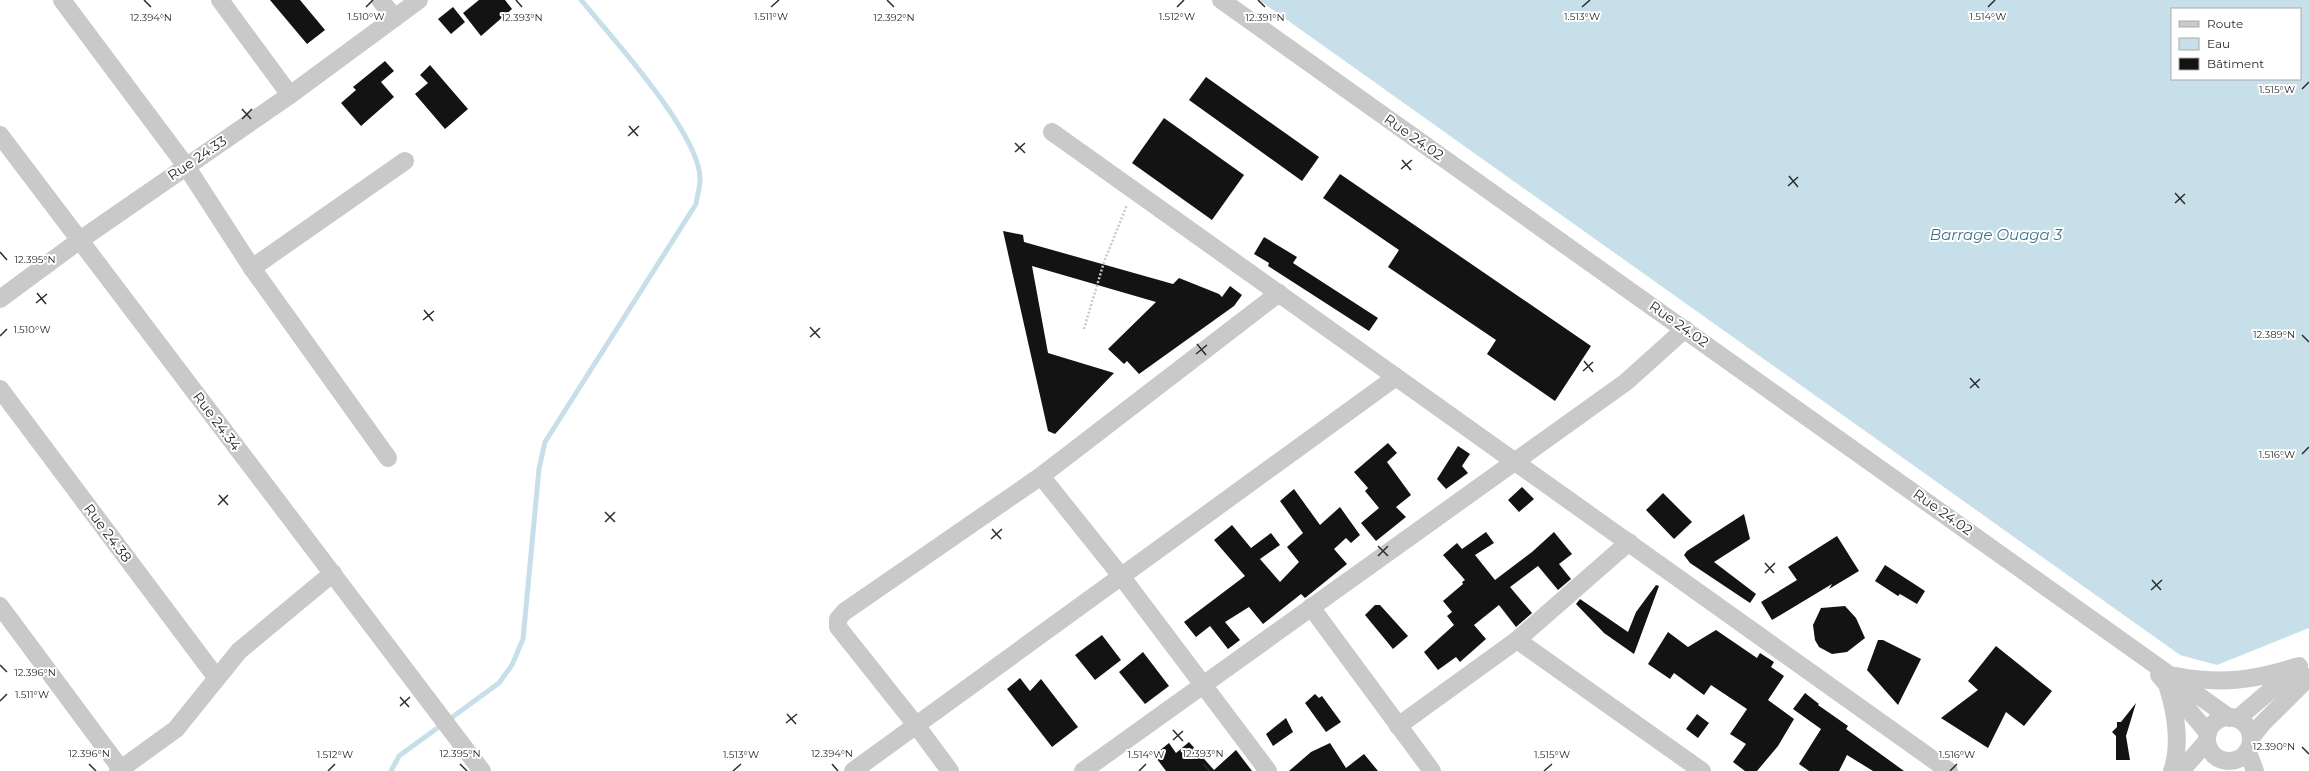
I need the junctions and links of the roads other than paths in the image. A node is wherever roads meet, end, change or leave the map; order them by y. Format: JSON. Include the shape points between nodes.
{"nodes":[{"id":1,"x":62,"y":0,"type":"edge"},
{"id":2,"x":220,"y":0,"type":"edge"},
{"id":3,"x":380,"y":0,"type":"edge"},
{"id":4,"x":419,"y":0,"type":"edge"},
{"id":5,"x":1221,"y":0,"type":"edge"},
{"id":6,"x":395,"y":18,"type":"junction"},
{"id":7,"x":290,"y":95,"type":"junction"},
{"id":8,"x":1052,"y":132,"type":"dead end"},
{"id":9,"x":0,"y":136,"type":"edge"},
{"id":10,"x":405,"y":161,"type":"dead end"},
{"id":11,"x":186,"y":166,"type":"junction"},
{"id":12,"x":80,"y":240,"type":"junction"},
{"id":13,"x":252,"y":268,"type":"junction"},
{"id":14,"x":1279,"y":293,"type":"junction"},
{"id":15,"x":0,"y":299,"type":"edge"},
{"id":16,"x":1685,"y":328,"type":"junction"},
{"id":17,"x":1396,"y":377,"type":"junction"},
{"id":18,"x":0,"y":389,"type":"edge"},
{"id":19,"x":388,"y":458,"type":"dead end"},
{"id":20,"x":1514,"y":460,"type":"junction"},
{"id":21,"x":1041,"y":476,"type":"junction"},
{"id":22,"x":1629,"y":542,"type":"junction"},
{"id":23,"x":332,"y":573,"type":"junction"},
{"id":24,"x":1121,"y":576,"type":"junction"},
{"id":25,"x":0,"y":606,"type":"edge"},
{"id":26,"x":1311,"y":607,"type":"junction"},
{"id":27,"x":1517,"y":640,"type":"junction"},
{"id":28,"x":2306,"y":668,"type":"edge"},
{"id":29,"x":216,"y":677,"type":"junction"},
{"id":30,"x":2169,"y":679,"type":"junction"},
{"id":31,"x":1203,"y":685,"type":"junction"},
{"id":32,"x":2233,"y":718,"type":"junction"},
{"id":33,"x":916,"y":725,"type":"junction"},
{"id":34,"x":1398,"y":726,"type":"junction"},
{"id":35,"x":2208,"y":737,"type":"junction"},
{"id":36,"x":2250,"y":745,"type":"junction"},
{"id":37,"x":1104,"y":765,"type":"edge"},
{"id":38,"x":2225,"y":766,"type":"edge"},
{"id":39,"x":119,"y":770,"type":"edge"},
{"id":40,"x":482,"y":771,"type":"edge"},
{"id":41,"x":853,"y":771,"type":"edge"},
{"id":42,"x":950,"y":771,"type":"edge"},
{"id":43,"x":1083,"y":771,"type":"edge"},
{"id":44,"x":1268,"y":771,"type":"edge"},
{"id":45,"x":1432,"y":771,"type":"edge"},
{"id":46,"x":1702,"y":771,"type":"edge"},
{"id":47,"x":1950,"y":771,"type":"edge"},
{"id":48,"x":2172,"y":771,"type":"edge"},
{"id":49,"x":2181,"y":771,"type":"edge"},
{"id":50,"x":2255,"y":771,"type":"edge"}],
"edges":[{"from":1,"to":11,"type":"street"},
{"from":2,"to":7,"type":"street"},
{"from":3,"to":6,"type":"street"},
{"from":4,"to":6,"type":"street","name":"Rue 24.33"},
{"from":5,"to":16,"type":"street","name":"Rue 24.02"},
{"from":6,"to":7,"type":"street","name":"Rue 24.33"},
{"from":7,"to":11,"type":"street","name":"Rue 24.33"},
{"from":8,"to":14,"type":"street"},
{"from":9,"to":12,"type":"street","name":"Rue 24.34"},
{"from":10,"to":13,"type":"street"},
{"from":11,"to":12,"type":"street","name":"Rue 24.33"},
{"from":11,"to":13,"type":"street"},
{"from":12,"to":15,"type":"street","name":"Rue 24.33"},
{"from":12,"to":23,"type":"street","name":"Rue 24.34"},
{"from":13,"to":19,"type":"street"},
{"from":14,"to":17,"type":"street"},
{"from":14,"to":21,"type":"street"},
{"from":16,"to":20,"type":"street","via":[[1626,382]]},
{"from":16,"to":30,"type":"street","name":"Rue 24.02","via":[[2136,649]]},
{"from":17,"to":20,"type":"street"},
{"from":17,"to":24,"type":"street"},
{"from":18,"to":29,"type":"street","name":"Rue 24.38"},
{"from":20,"to":22,"type":"street"},
{"from":20,"to":26,"type":"street"},
{"from":21,"to":24,"type":"street"},
{"from":21,"to":33,"type":"street","via":[[844,612],[838,619],[838,627]]},
{"from":22,"to":27,"type":"street"},
{"from":22,"to":47,"type":"street"},
{"from":23,"to":29,"type":"street","via":[[244,646]]},
{"from":23,"to":40,"type":"street","name":"Rue 24.34"},
{"from":24,"to":31,"type":"street"},
{"from":24,"to":33,"type":"street"},
{"from":25,"to":39,"type":"street"},
{"from":26,"to":31,"type":"street"},
{"from":26,"to":34,"type":"street"},
{"from":27,"to":34,"type":"street"},
{"from":27,"to":46,"type":"street"},
{"from":28,"to":30,"type":"street","via":[[2230,681]]},
{"from":28,"to":32,"type":"street"},
{"from":28,"to":36,"type":"street","via":[[2262,724]]},
{"from":29,"to":39,"type":"street","via":[[205,695],[176,729]]},
{"from":30,"to":32,"type":"street","name":"Rue 24.02"},
{"from":30,"to":35,"type":"street","name":"Rue 24.02"},
{"from":30,"to":48,"type":"street","via":[[2176,731]]},
{"from":31,"to":37,"type":"street"},
{"from":31,"to":44,"type":"street"},
{"from":32,"to":35,"type":"street","via":[[2214,723]]},
{"from":32,"to":36,"type":"street","via":[[2247,726]]},
{"from":33,"to":41,"type":"street"},
{"from":33,"to":42,"type":"street"},
{"from":34,"to":45,"type":"street"},
{"from":35,"to":38,"type":"street","via":[[2212,753]]},
{"from":35,"to":49,"type":"street"},
{"from":36,"to":38,"type":"street","via":[[2243,757]]},
{"from":36,"to":50,"type":"street"},
{"from":37,"to":43,"type":"street"}]}
